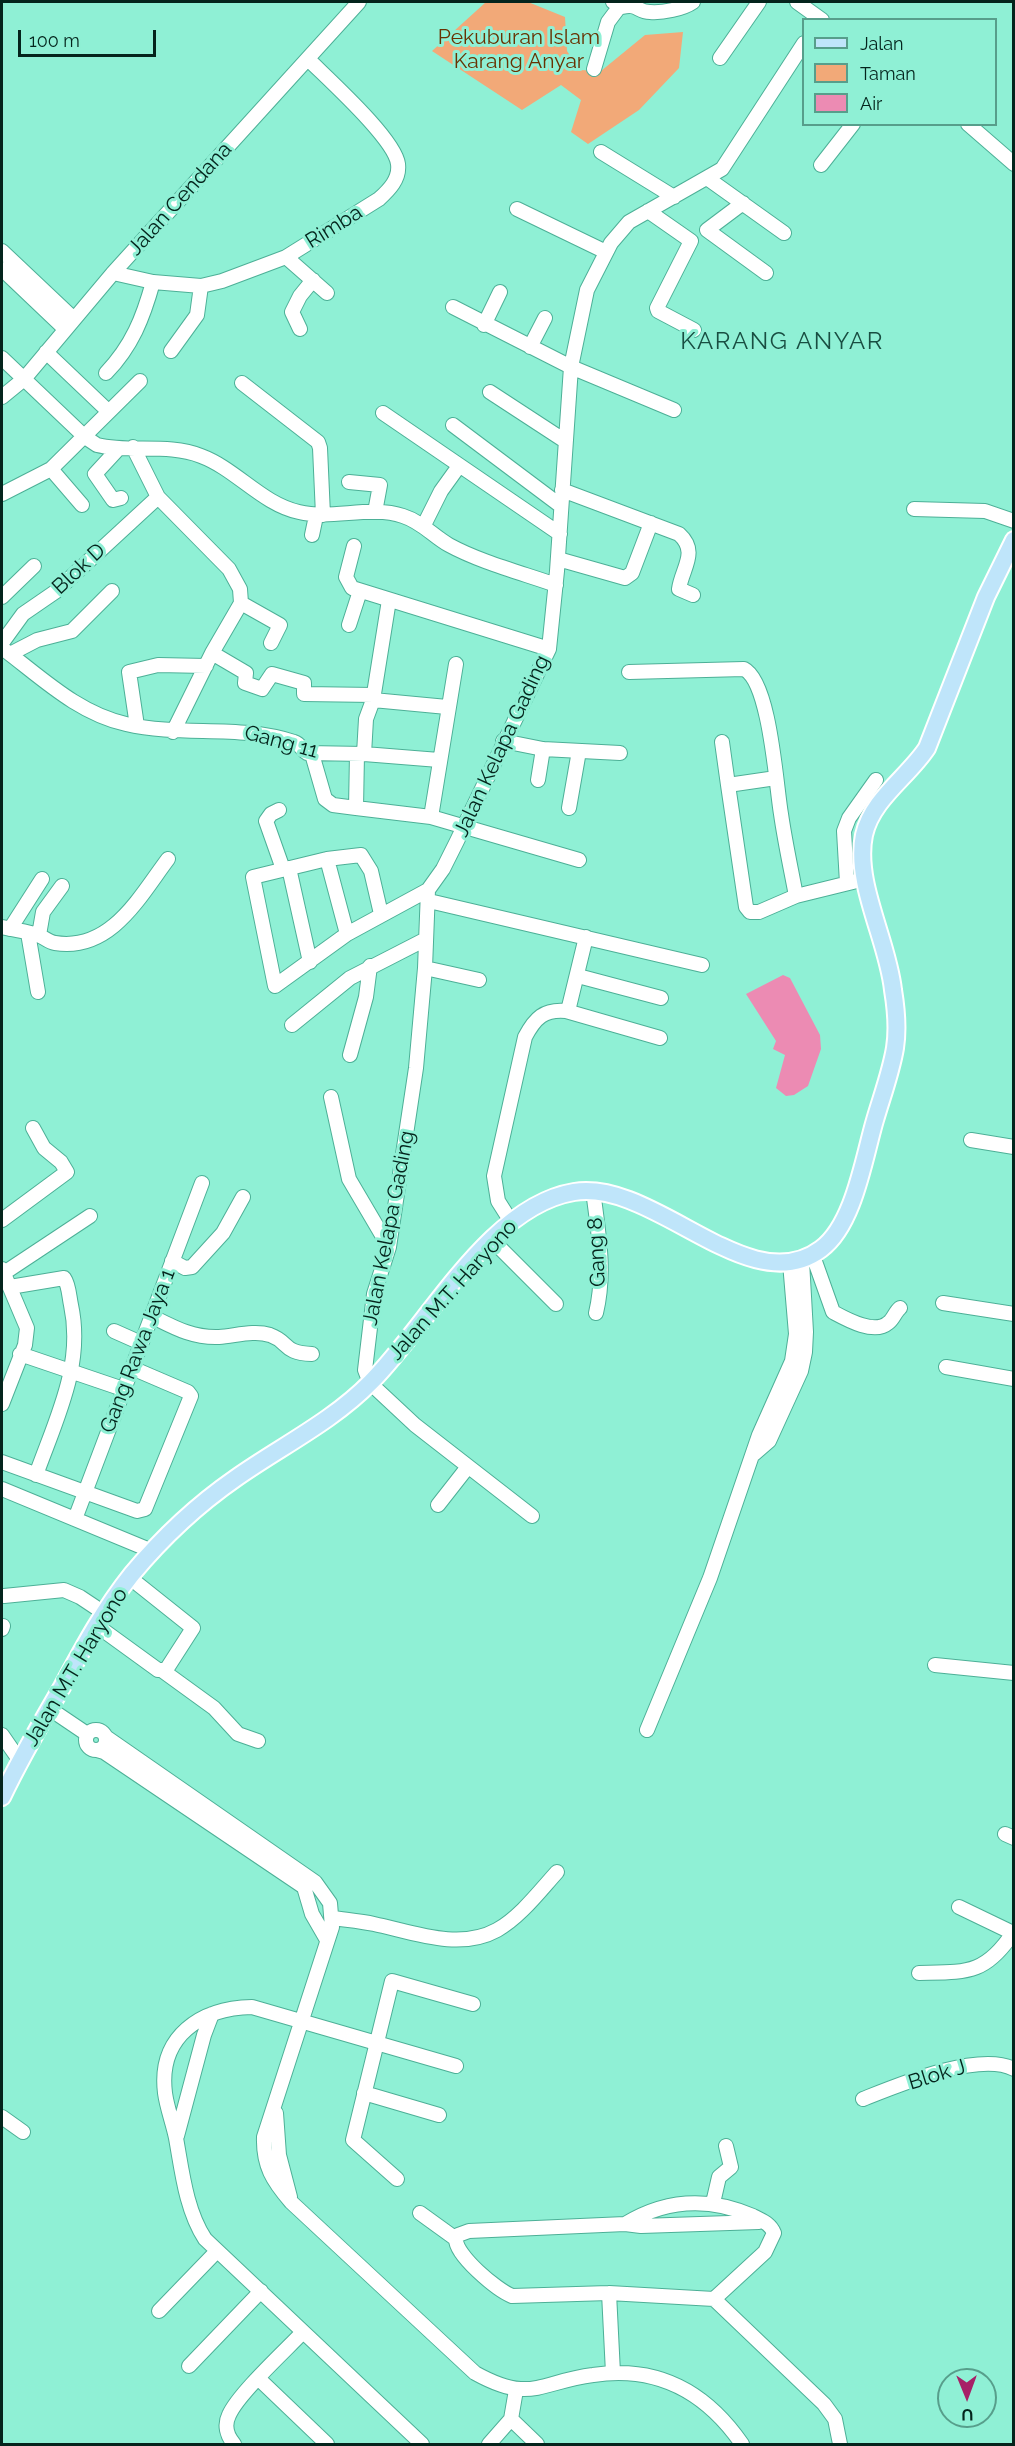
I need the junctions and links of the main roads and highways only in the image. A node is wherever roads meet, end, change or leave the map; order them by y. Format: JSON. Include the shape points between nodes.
{"nodes":[{"id":1,"x":1014,"y":540,"type":"edge"},
{"id":2,"x":2,"y":1797,"type":"edge"}],
"edges":[{"from":1,"to":2,"type":"main road","name":"Jalan M.T. Haryono","via":[[986,597],[927,748],[880,802],[864,835],[866,879],[891,973],[896,1043],[856,1189],[835,1233],[822,1248],[780,1264],[733,1251],[640,1205],[593,1190],[558,1196],[510,1220],[370,1383],[207,1499],[129,1577],[100,1619]]}]}
